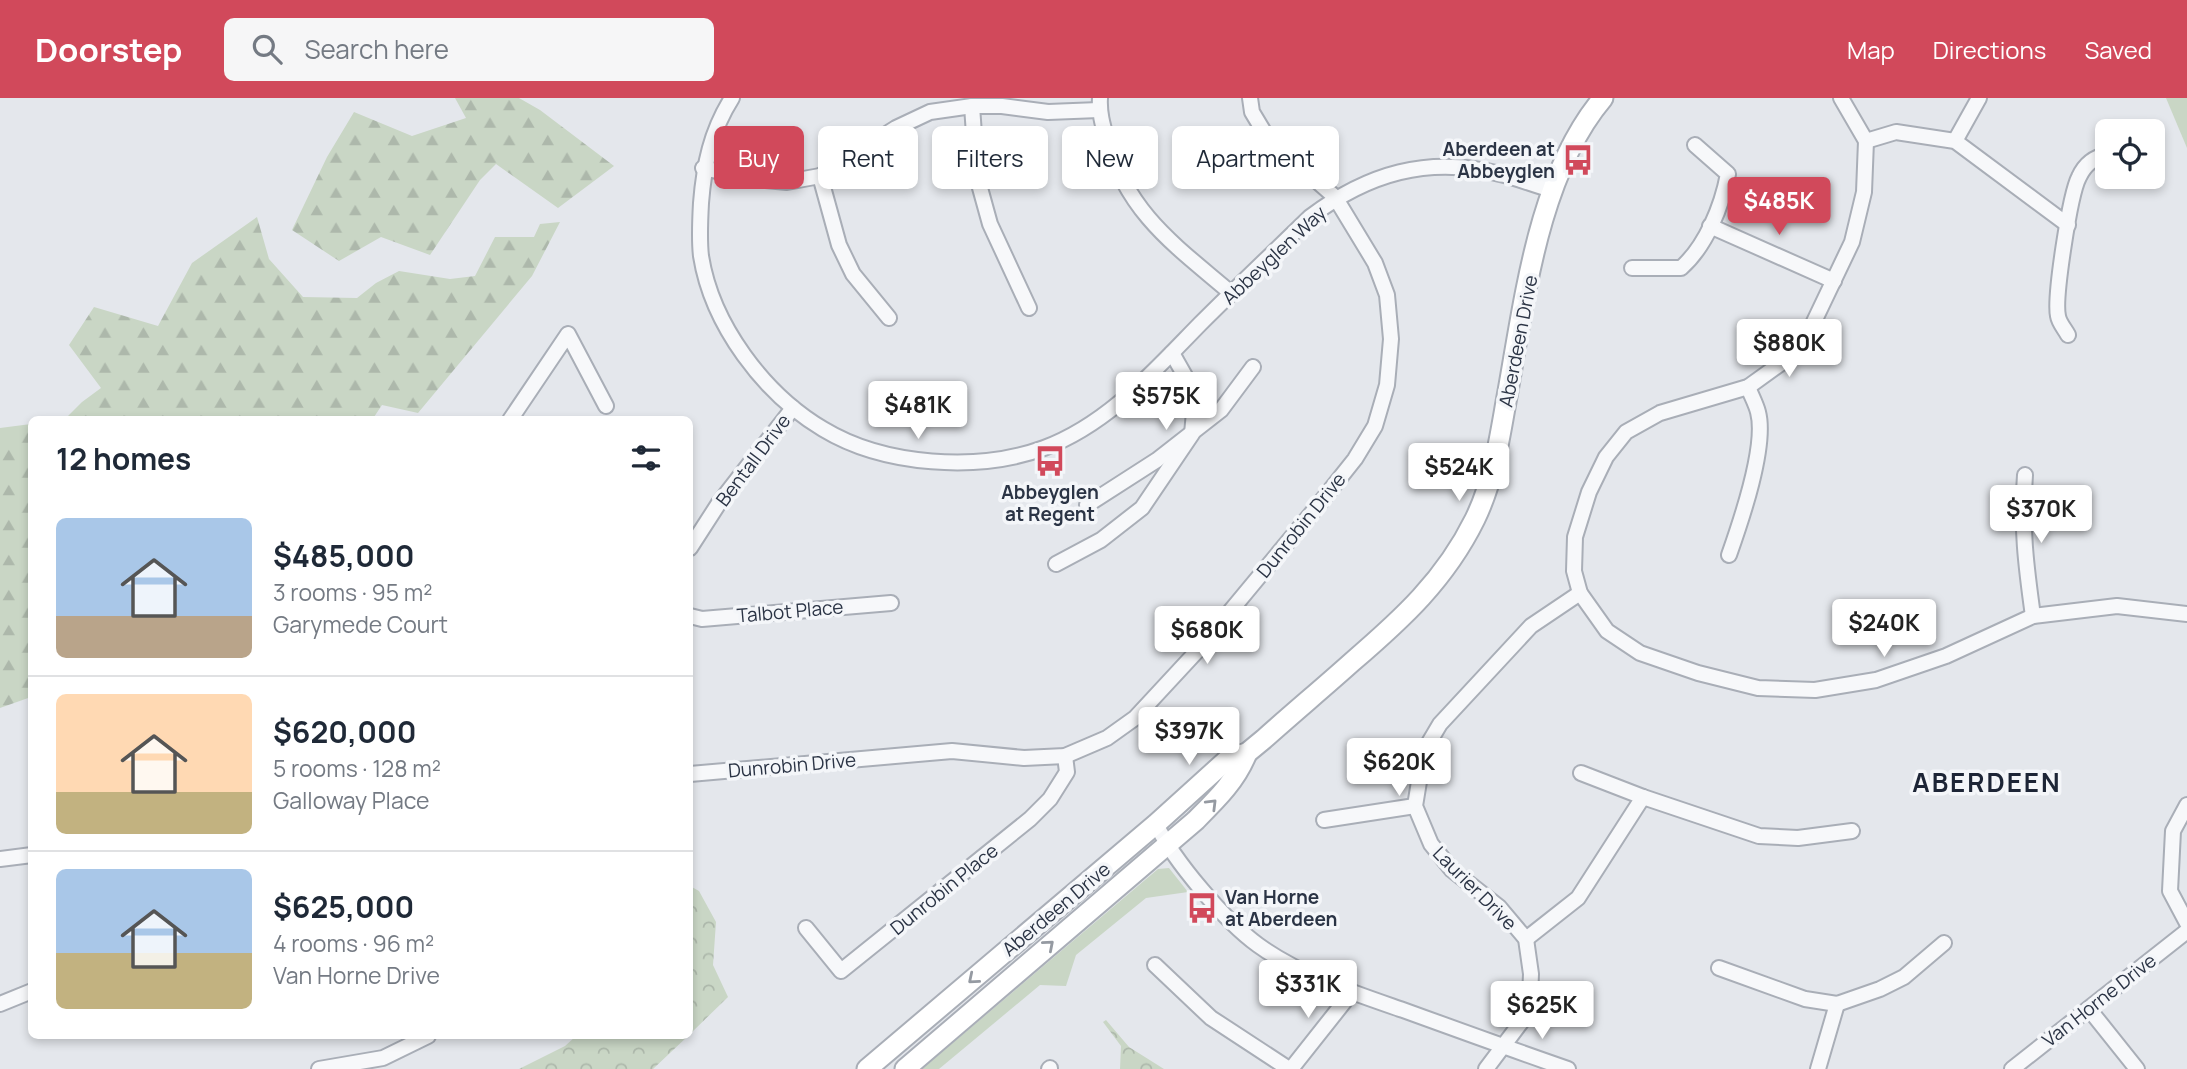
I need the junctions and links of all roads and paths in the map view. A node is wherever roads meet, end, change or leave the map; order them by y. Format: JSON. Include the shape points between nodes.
{"nodes":[{"id":1,"x":732,"y":98,"type":"edge"},
{"id":2,"x":1250,"y":98,"type":"edge"},
{"id":3,"x":1603,"y":98,"type":"edge"},
{"id":4,"x":1841,"y":98,"type":"edge"},
{"id":5,"x":1979,"y":98,"type":"edge"},
{"id":6,"x":1100,"y":104,"type":"edge"},
{"id":7,"x":972,"y":106,"type":"junction"},
{"id":8,"x":900,"y":126,"type":"edge"},
{"id":9,"x":1866,"y":141,"type":"junction"},
{"id":10,"x":1955,"y":141,"type":"junction"},
{"id":11,"x":1695,"y":145,"type":"dead end"},
{"id":12,"x":2095,"y":158,"type":"edge"},
{"id":13,"x":703,"y":168,"type":"junction"},
{"id":14,"x":818,"y":176,"type":"edge"},
{"id":15,"x":824,"y":189,"type":"edge"},
{"id":16,"x":1552,"y":190,"type":"junction"},
{"id":17,"x":1335,"y":198,"type":"junction"},
{"id":18,"x":2067,"y":225,"type":"junction"},
{"id":19,"x":1710,"y":226,"type":"junction"},
{"id":20,"x":1632,"y":268,"type":"dead end"},
{"id":21,"x":1834,"y":281,"type":"junction"},
{"id":22,"x":1231,"y":293,"type":"junction"},
{"id":23,"x":1030,"y":308,"type":"dead end"},
{"id":24,"x":889,"y":318,"type":"dead end"},
{"id":25,"x":2068,"y":335,"type":"dead end"},
{"id":26,"x":1172,"y":353,"type":"junction"},
{"id":27,"x":1253,"y":367,"type":"dead end"},
{"id":28,"x":1748,"y":387,"type":"junction"},
{"id":29,"x":606,"y":406,"type":"dead end"},
{"id":30,"x":793,"y":408,"type":"junction"},
{"id":31,"x":513,"y":416,"type":"edge"},
{"id":32,"x":1192,"y":434,"type":"junction"},
{"id":33,"x":2025,"y":475,"type":"dead end"},
{"id":34,"x":1087,"y":505,"type":"dead end"},
{"id":35,"x":693,"y":543,"type":"edge"},
{"id":36,"x":1729,"y":555,"type":"dead end"},
{"id":37,"x":1056,"y":564,"type":"dead end"},
{"id":38,"x":1580,"y":593,"type":"junction"},
{"id":39,"x":891,"y":603,"type":"dead end"},
{"id":40,"x":2187,"y":614,"type":"edge"},
{"id":41,"x":693,"y":617,"type":"edge"},
{"id":42,"x":2034,"y":617,"type":"junction"},
{"id":43,"x":1247,"y":753,"type":"junction"},
{"id":44,"x":1065,"y":756,"type":"junction"},
{"id":45,"x":1581,"y":773,"type":"dead end"},
{"id":46,"x":693,"y":774,"type":"edge"},
{"id":47,"x":1643,"y":797,"type":"junction"},
{"id":48,"x":2187,"y":804,"type":"edge"},
{"id":49,"x":1415,"y":806,"type":"junction"},
{"id":50,"x":1324,"y":820,"type":"dead end"},
{"id":51,"x":1156,"y":824,"type":"junction"},
{"id":52,"x":1852,"y":831,"type":"dead end"},
{"id":53,"x":1166,"y":844,"type":"junction"},
{"id":54,"x":28,"y":856,"type":"edge"},
{"id":55,"x":0,"y":859,"type":"edge"},
{"id":56,"x":2187,"y":923,"type":"edge"},
{"id":57,"x":806,"y":929,"type":"dead end"},
{"id":58,"x":2187,"y":931,"type":"edge"},
{"id":59,"x":1526,"y":939,"type":"junction"},
{"id":60,"x":1944,"y":943,"type":"dead end"},
{"id":61,"x":1155,"y":965,"type":"dead end"},
{"id":62,"x":1719,"y":968,"type":"dead end"},
{"id":63,"x":1352,"y":992,"type":"junction"},
{"id":64,"x":28,"y":993,"type":"edge"},
{"id":65,"x":0,"y":1004,"type":"edge"},
{"id":66,"x":1837,"y":1004,"type":"junction"},
{"id":67,"x":2089,"y":1009,"type":"junction"},
{"id":68,"x":422,"y":1039,"type":"edge"},
{"id":69,"x":1504,"y":1046,"type":"junction"},
{"id":70,"x":319,"y":1069,"type":"edge"},
{"id":71,"x":867,"y":1069,"type":"edge"},
{"id":72,"x":905,"y":1069,"type":"edge"},
{"id":73,"x":1290,"y":1069,"type":"edge"},
{"id":74,"x":1486,"y":1069,"type":"edge"},
{"id":75,"x":1568,"y":1069,"type":"edge"},
{"id":76,"x":1818,"y":1069,"type":"edge"},
{"id":77,"x":2012,"y":1069,"type":"edge"},
{"id":78,"x":2137,"y":1069,"type":"edge"}],
"edges":[{"from":1,"to":13,"type":"street","name":"Abbeyglen Way","via":[[719,118]]},
{"from":2,"to":17,"type":"street","name":"Dunrobin Drive","via":[[1252,112],[1267,137]]},
{"from":3,"to":16,"type":"main road","name":"Aberdeen Drive","via":[[1570,149]]},
{"from":4,"to":9,"type":"street"},
{"from":5,"to":10,"type":"street"},
{"from":6,"to":7,"type":"street","via":[[1048,112]]},
{"from":6,"to":22,"type":"street","via":[[1114,165],[1134,201],[1163,236]]},
{"from":7,"to":8,"type":"street","via":[[930,112]]},
{"from":7,"to":23,"type":"street","via":[[977,177],[990,224]]},
{"from":9,"to":10,"type":"street","via":[[1896,132]]},
{"from":9,"to":21,"type":"street","via":[[1864,192],[1852,242]]},
{"from":10,"to":18,"type":"street"},
{"from":11,"to":19,"type":"street","via":[[1728,174]]},
{"from":12,"to":18,"type":"street","via":[[2078,178]]},
{"from":13,"to":14,"type":"street","via":[[788,182]]},
{"from":13,"to":30,"type":"street","name":"Abbeyglen Way","via":[[699,226],[711,294],[731,335]]},
{"from":15,"to":24,"type":"street","via":[[839,246],[853,274]]},
{"from":16,"to":17,"type":"street","name":"Abbeyglen Way","via":[[1498,173],[1451,167],[1408,169],[1362,183]]},
{"from":16,"to":43,"type":"main road","name":"Aberdeen Drive","via":[[1539,231],[1495,465],[1460,547],[1409,612]]},
{"from":17,"to":22,"type":"street","name":"Abbeyglen Way"},
{"from":17,"to":44,"type":"street","name":"Dunrobin Drive","via":[[1375,264],[1387,295],[1391,339],[1387,385],[1375,426],[1316,508],[1135,718],[1107,738]]},
{"from":18,"to":25,"type":"street","via":[[2057,308]]},
{"from":19,"to":20,"type":"street","via":[[1681,268]]},
{"from":19,"to":21,"type":"street"},
{"from":21,"to":28,"type":"street","via":[[1811,328],[1780,364]]},
{"from":22,"to":26,"type":"street","name":"Abbeyglen Way"},
{"from":26,"to":30,"type":"street","name":"Abbeyglen Way","via":[[1122,403],[1081,431],[1043,448],[990,462],[937,463],[867,449],[824,430]]},
{"from":26,"to":32,"type":"street","via":[[1185,376],[1194,412]]},
{"from":27,"to":32,"type":"street","via":[[1222,410]]},
{"from":28,"to":36,"type":"street","via":[[1758,412],[1760,436]]},
{"from":28,"to":38,"type":"street","via":[[1660,413],[1626,432],[1612,448],[1589,492],[1575,537],[1574,571]]},
{"from":29,"to":31,"type":"street","via":[[568,334]]},
{"from":30,"to":35,"type":"street","name":"Bentall Drive"},
{"from":32,"to":34,"type":"street"},
{"from":32,"to":37,"type":"street","via":[[1142,508],[1101,540]]},
{"from":33,"to":42,"type":"street","via":[[2023,545]]},
{"from":38,"to":42,"type":"street","via":[[1607,631],[1640,653],[1758,688],[1815,690],[1876,680],[1946,656]]},
{"from":38,"to":49,"type":"street","via":[[1531,626],[1440,724],[1424,751]]},
{"from":39,"to":41,"type":"street","name":"Talbot Place"},
{"from":40,"to":42,"type":"street","via":[[2117,607]]},
{"from":43,"to":51,"type":"main road","name":"Aberdeen Drive","via":[[1229,758]]},
{"from":53,"to":43,"type":"main road","name":"Aberdeen Drive","one_way":true,"via":[[1219,798]]},
{"from":44,"to":46,"type":"street","name":"Dunrobin Drive","via":[[1024,758],[952,751]]},
{"from":44,"to":57,"type":"street","name":"Dunrobin Place","via":[[1067,772],[1030,819],[841,971]]},
{"from":45,"to":47,"type":"street"},
{"from":47,"to":52,"type":"street","via":[[1759,836],[1798,838]]},
{"from":47,"to":59,"type":"street","via":[[1578,898]]},
{"from":48,"to":56,"type":"street","via":[[2173,831],[2170,891]]},
{"from":49,"to":50,"type":"street"},
{"from":49,"to":59,"type":"street","name":"Laurier Drive","via":[[1432,846],[1452,870],[1499,907]]},
{"from":51,"to":53,"type":"street"},
{"from":51,"to":71,"type":"main road","name":"Aberdeen Drive","one_way":true},
{"from":53,"to":63,"type":"street","via":[[1229,920],[1258,945],[1299,970]]},
{"from":72,"to":53,"type":"main road","name":"Aberdeen Drive","one_way":true},
{"from":54,"to":55,"type":"street"},
{"from":58,"to":67,"type":"street","name":"Van Horne Drive"},
{"from":59,"to":69,"type":"street","name":"Laurier Drive","via":[[1530,997],[1522,1021]]},
{"from":60,"to":66,"type":"street","via":[[1904,976]]},
{"from":61,"to":73,"type":"street","via":[[1211,1018]]},
{"from":62,"to":66,"type":"street","via":[[1793,996]]},
{"from":63,"to":69,"type":"street"},
{"from":63,"to":73,"type":"street"},
{"from":64,"to":65,"type":"street"},
{"from":66,"to":76,"type":"street"},
{"from":67,"to":77,"type":"street","name":"Van Horne Drive"},
{"from":67,"to":78,"type":"street"},
{"from":68,"to":70,"type":"street","via":[[383,1058]]},
{"from":69,"to":74,"type":"street","name":"Laurier Drive"},
{"from":69,"to":75,"type":"street"}]}
